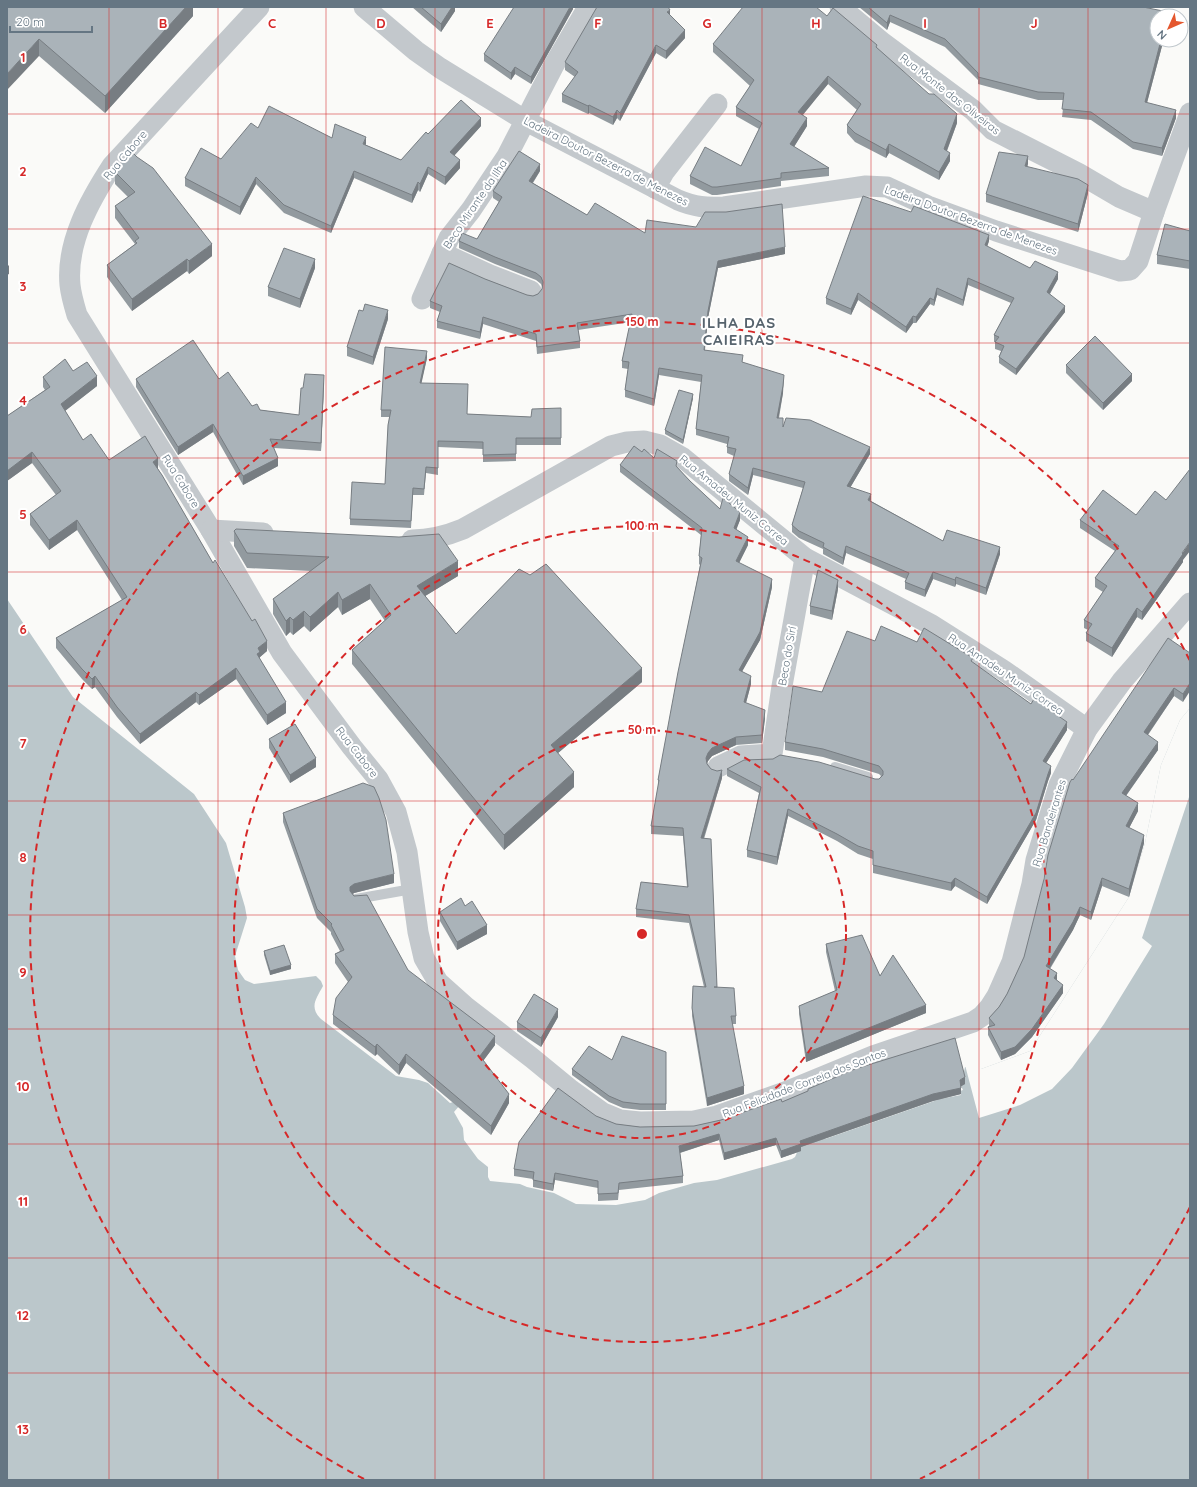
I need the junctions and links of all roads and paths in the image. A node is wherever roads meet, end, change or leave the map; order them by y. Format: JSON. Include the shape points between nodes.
{"nodes":[{"id":1,"x":259,"y":7,"type":"edge"},
{"id":2,"x":364,"y":7,"type":"edge"},
{"id":3,"x":588,"y":7,"type":"edge"},
{"id":4,"x":840,"y":7,"type":"edge"},
{"id":5,"x":717,"y":104,"type":"dead end"},
{"id":6,"x":1190,"y":113,"type":"edge"},
{"id":7,"x":526,"y":121,"type":"junction"},
{"id":8,"x":655,"y":188,"type":"junction"},
{"id":9,"x":1154,"y":212,"type":"junction"},
{"id":10,"x":442,"y":252,"type":"junction"},
{"id":11,"x":531,"y":292,"type":"dead end"},
{"id":12,"x":422,"y":299,"type":"dead end"},
{"id":13,"x":211,"y":530,"type":"junction"},
{"id":14,"x":283,"y":534,"type":"edge"},
{"id":15,"x":392,"y":540,"type":"edge"},
{"id":16,"x":805,"y":558,"type":"junction"},
{"id":17,"x":1190,"y":603,"type":"edge"},
{"id":18,"x":1087,"y":729,"type":"junction"},
{"id":19,"x":829,"y":765,"type":"edge"},
{"id":20,"x":718,"y":767,"type":"dead end"},
{"id":21,"x":877,"y":780,"type":"edge"},
{"id":22,"x":412,"y":889,"type":"junction"},
{"id":23,"x":356,"y":899,"type":"edge"},
{"id":24,"x":438,"y":982,"type":"joint"},
{"id":25,"x":990,"y":1006,"type":"joint"}],
"edges":[{"from":1,"to":13,"type":"street","name":"Rua Cabore","via":[[112,166],[94,195],[76,236],[70,259],[70,285],[77,315]]},
{"from":2,"to":7,"type":"street","name":"Ladeira Doutor Bezerra de Menezes","via":[[416,51]]},
{"from":3,"to":7,"type":"street","name":"Beco Mirante da Ilha","via":[[554,65]]},
{"from":4,"to":9,"type":"street","name":"Rua Monte das Oliveiras","via":[[883,43],[973,110],[993,130],[1119,197]]},
{"from":5,"to":8,"type":"street","via":[[664,172]]},
{"from":6,"to":9,"type":"street","name":"Ladeira Doutor Bezerra de Menezes"},
{"from":7,"to":8,"type":"street","name":"Ladeira Doutor Bezerra de Menezes"},
{"from":7,"to":10,"type":"street","name":"Beco Mirante da Ilha","via":[[494,177],[449,238]]},
{"from":8,"to":9,"type":"street","name":"Ladeira Doutor Bezerra de Menezes","via":[[678,200],[705,208],[866,186],[886,187],[928,206],[996,231],[1120,271],[1130,270],[1138,260]]},
{"from":10,"to":11,"type":"street","name":"Beco Mirante da Ilha"},
{"from":10,"to":12,"type":"street","name":"Beco Mirante da Ilha"},
{"from":13,"to":14,"type":"street"},
{"from":13,"to":22,"type":"street","name":"Rua Cabore","via":[[282,653],[378,779],[396,812],[407,852]]},
{"from":15,"to":16,"type":"street","name":"Rua Amadeu Muniz Correa","via":[[422,540],[446,536],[611,446],[644,441],[660,445],[683,458]]},
{"from":16,"to":18,"type":"street","name":"Rua Amadeu Muniz Correa","via":[[932,625],[1003,670]]},
{"from":16,"to":20,"type":"street","name":"Beco do Sirí","via":[[782,686],[779,755],[741,756]]},
{"from":17,"to":18,"type":"street","name":"Rua Bandeirantes","via":[[1122,681]]},
{"from":18,"to":25,"type":"street","name":"Rua Bandeirantes","via":[[1059,785],[1036,860],[1012,962]]},
{"from":19,"to":21,"type":"lane"},
{"from":22,"to":23,"type":"lane"},
{"from":22,"to":24,"type":"street","name":"Rua Cabore","via":[[424,958]]},
{"from":24,"to":25,"type":"street","name":"Rua Felicidade Correia dos Santos","via":[[466,1007],[603,1113],[620,1120],[640,1122],[694,1121],[740,1109],[873,1056],[973,1022]]}]}
